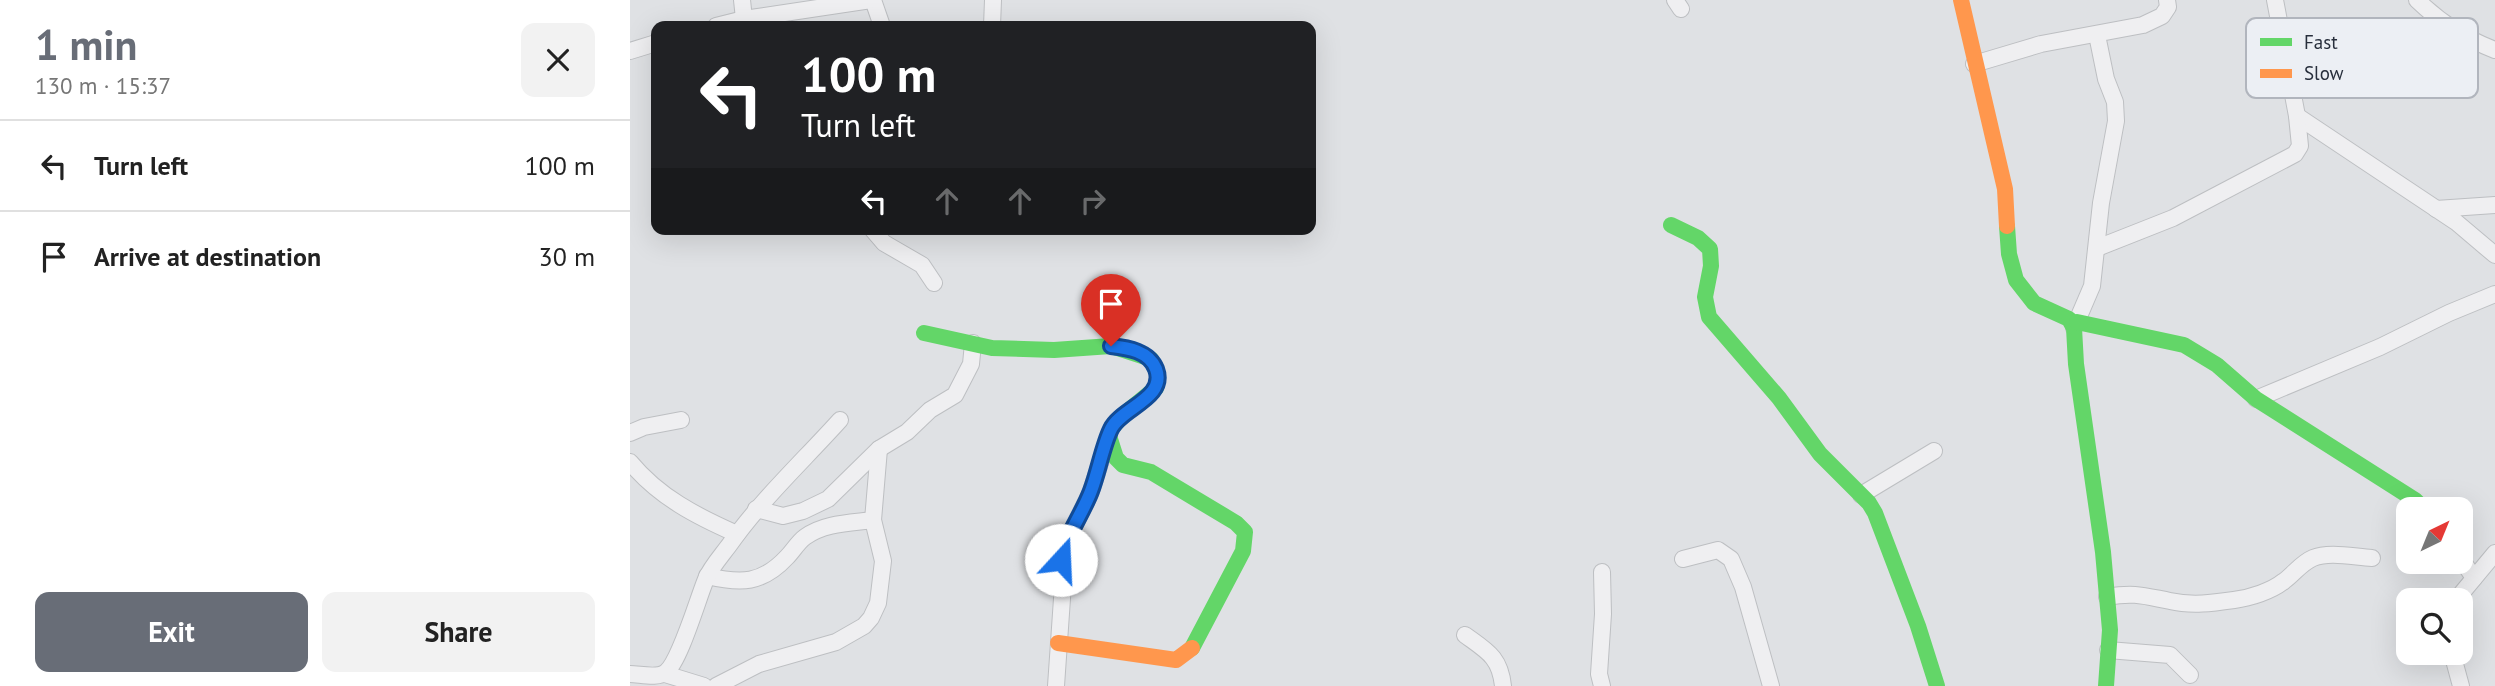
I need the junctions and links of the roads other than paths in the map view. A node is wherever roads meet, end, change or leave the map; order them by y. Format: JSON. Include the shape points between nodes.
{"nodes":[{"id":1,"x":742,"y":0,"type":"edge"},
{"id":2,"x":872,"y":0,"type":"edge"},
{"id":3,"x":993,"y":0,"type":"edge"},
{"id":4,"x":1961,"y":0,"type":"edge"},
{"id":5,"x":2167,"y":0,"type":"edge"},
{"id":6,"x":2275,"y":0,"type":"edge"},
{"id":7,"x":2417,"y":0,"type":"edge"},
{"id":8,"x":2278,"y":18,"type":"edge"},
{"id":9,"x":2436,"y":18,"type":"edge"},
{"id":10,"x":741,"y":21,"type":"edge"},
{"id":11,"x":747,"y":21,"type":"edge"},
{"id":12,"x":880,"y":21,"type":"edge"},
{"id":13,"x":992,"y":21,"type":"edge"},
{"id":14,"x":2097,"y":35,"type":"junction"},
{"id":15,"x":2478,"y":44,"type":"edge"},
{"id":16,"x":651,"y":45,"type":"edge"},
{"id":17,"x":2495,"y":50,"type":"edge"},
{"id":18,"x":630,"y":51,"type":"edge"},
{"id":19,"x":1974,"y":64,"type":"junction"},
{"id":20,"x":2294,"y":98,"type":"edge"},
{"id":21,"x":2297,"y":116,"type":"junction"},
{"id":22,"x":2495,"y":205,"type":"edge"},
{"id":23,"x":2435,"y":209,"type":"junction"},
{"id":24,"x":1671,"y":225,"type":"dead end"},
{"id":25,"x":877,"y":235,"type":"edge"},
{"id":26,"x":2097,"y":247,"type":"junction"},
{"id":27,"x":2495,"y":255,"type":"edge"},
{"id":28,"x":934,"y":283,"type":"dead end"},
{"id":29,"x":2495,"y":294,"type":"edge"},
{"id":30,"x":2087,"y":299,"type":"junction"},
{"id":31,"x":2050,"y":310,"type":"junction"},
{"id":32,"x":2076,"y":325,"type":"junction"},
{"id":33,"x":924,"y":333,"type":"dead end"},
{"id":34,"x":973,"y":343,"type":"junction"},
{"id":35,"x":2256,"y":399,"type":"junction"},
{"id":36,"x":681,"y":420,"type":"dead end"},
{"id":37,"x":840,"y":420,"type":"dead end"},
{"id":38,"x":630,"y":433,"type":"edge"},
{"id":39,"x":1109,"y":436,"type":"junction"},
{"id":40,"x":879,"y":449,"type":"junction"},
{"id":41,"x":1934,"y":451,"type":"dead end"},
{"id":42,"x":630,"y":462,"type":"edge"},
{"id":43,"x":1861,"y":495,"type":"junction"},
{"id":44,"x":2410,"y":497,"type":"edge"},
{"id":45,"x":756,"y":509,"type":"junction"},
{"id":46,"x":873,"y":520,"type":"junction"},
{"id":47,"x":737,"y":534,"type":"junction"},
{"id":48,"x":2495,"y":553,"type":"edge"},
{"id":49,"x":2372,"y":558,"type":"dead end"},
{"id":50,"x":1683,"y":559,"type":"dead end"},
{"id":51,"x":1602,"y":572,"type":"dead end"},
{"id":52,"x":2471,"y":574,"type":"edge"},
{"id":53,"x":707,"y":576,"type":"junction"},
{"id":54,"x":2473,"y":578,"type":"junction"},
{"id":55,"x":2465,"y":588,"type":"edge"},
{"id":56,"x":2107,"y":597,"type":"junction"},
{"id":57,"x":1465,"y":635,"type":"dead end"},
{"id":58,"x":1058,"y":643,"type":"junction"},
{"id":59,"x":2108,"y":650,"type":"junction"},
{"id":60,"x":2455,"y":665,"type":"edge"},
{"id":61,"x":630,"y":674,"type":"edge"},
{"id":62,"x":665,"y":674,"type":"junction"},
{"id":63,"x":2190,"y":675,"type":"dead end"},
{"id":64,"x":704,"y":686,"type":"edge"},
{"id":65,"x":716,"y":686,"type":"edge"},
{"id":66,"x":1056,"y":686,"type":"edge"},
{"id":67,"x":1503,"y":686,"type":"edge"},
{"id":68,"x":1602,"y":686,"type":"edge"},
{"id":69,"x":1771,"y":686,"type":"edge"},
{"id":70,"x":1937,"y":686,"type":"edge"},
{"id":71,"x":2106,"y":686,"type":"edge"},
{"id":72,"x":2461,"y":686,"type":"edge"}],
"edges":[{"from":1,"to":10,"type":"street"},
{"from":2,"to":11,"type":"street"},
{"from":2,"to":12,"type":"street"},
{"from":3,"to":13,"type":"street"},
{"from":4,"to":19,"type":"street"},
{"from":5,"to":14,"type":"street","via":[[2167,11],[2156,20]]},
{"from":6,"to":8,"type":"street"},
{"from":7,"to":9,"type":"street"},
{"from":14,"to":19,"type":"street","via":[[2041,44]]},
{"from":14,"to":26,"type":"street","via":[[2116,111]]},
{"from":15,"to":17,"type":"street"},
{"from":16,"to":18,"type":"street"},
{"from":19,"to":31,"type":"street","via":[[2005,189],[2015,280],[2034,303]]},
{"from":20,"to":21,"type":"street"},
{"from":21,"to":23,"type":"street"},
{"from":21,"to":26,"type":"street","via":[[2300,146],[2285,161],[2173,218]]},
{"from":22,"to":23,"type":"street"},
{"from":23,"to":27,"type":"street"},
{"from":24,"to":43,"type":"street","via":[[1711,250],[1704,303],[1709,317],[1820,454]]},
{"from":25,"to":28,"type":"street","via":[[922,265]]},
{"from":26,"to":30,"type":"street"},
{"from":29,"to":35,"type":"street"},
{"from":30,"to":31,"type":"street"},
{"from":30,"to":32,"type":"street"},
{"from":31,"to":32,"type":"street"},
{"from":32,"to":35,"type":"street","via":[[2184,345],[2217,365]]},
{"from":32,"to":56,"type":"street","via":[[2076,365],[2102,533]]},
{"from":33,"to":34,"type":"street"},
{"from":34,"to":39,"type":"street","via":[[1012,349],[1111,346],[1147,356],[1158,375],[1156,388],[1117,421]]},
{"from":34,"to":40,"type":"street","via":[[971,364],[955,395]]},
{"from":35,"to":44,"type":"street"},
{"from":36,"to":38,"type":"street"},
{"from":37,"to":45,"type":"street"},
{"from":39,"to":58,"type":"street","via":[[1090,494],[1064,546]]},
{"from":39,"to":58,"type":"street","via":[[1120,463],[1151,472],[1236,523],[1245,532],[1245,543],[1197,641],[1176,660]]},
{"from":40,"to":45,"type":"street","via":[[828,499],[783,516]]},
{"from":40,"to":46,"type":"street"},
{"from":41,"to":43,"type":"street"},
{"from":42,"to":47,"type":"street","via":[[669,499]]},
{"from":43,"to":70,"type":"street","via":[[1875,513]]},
{"from":45,"to":47,"type":"street"},
{"from":46,"to":53,"type":"street","via":[[842,523],[812,533],[760,578],[729,581]]},
{"from":46,"to":65,"type":"street","via":[[883,561],[878,603],[864,626],[836,642],[759,664]]},
{"from":47,"to":53,"type":"street"},
{"from":48,"to":54,"type":"street"},
{"from":49,"to":56,"type":"street","via":[[2315,557],[2276,586],[2239,599],[2202,604],[2128,593]]},
{"from":50,"to":69,"type":"street","via":[[1718,550],[1731,559]]},
{"from":51,"to":68,"type":"street"},
{"from":52,"to":54,"type":"street"},
{"from":53,"to":62,"type":"street","via":[[688,630]]},
{"from":54,"to":55,"type":"street"},
{"from":56,"to":59,"type":"street"},
{"from":57,"to":67,"type":"street","via":[[1495,659]]},
{"from":58,"to":66,"type":"street"},
{"from":59,"to":63,"type":"street","via":[[2169,655]]},
{"from":59,"to":71,"type":"street"},
{"from":60,"to":72,"type":"street"},
{"from":61,"to":62,"type":"street"},
{"from":62,"to":64,"type":"street"}]}
